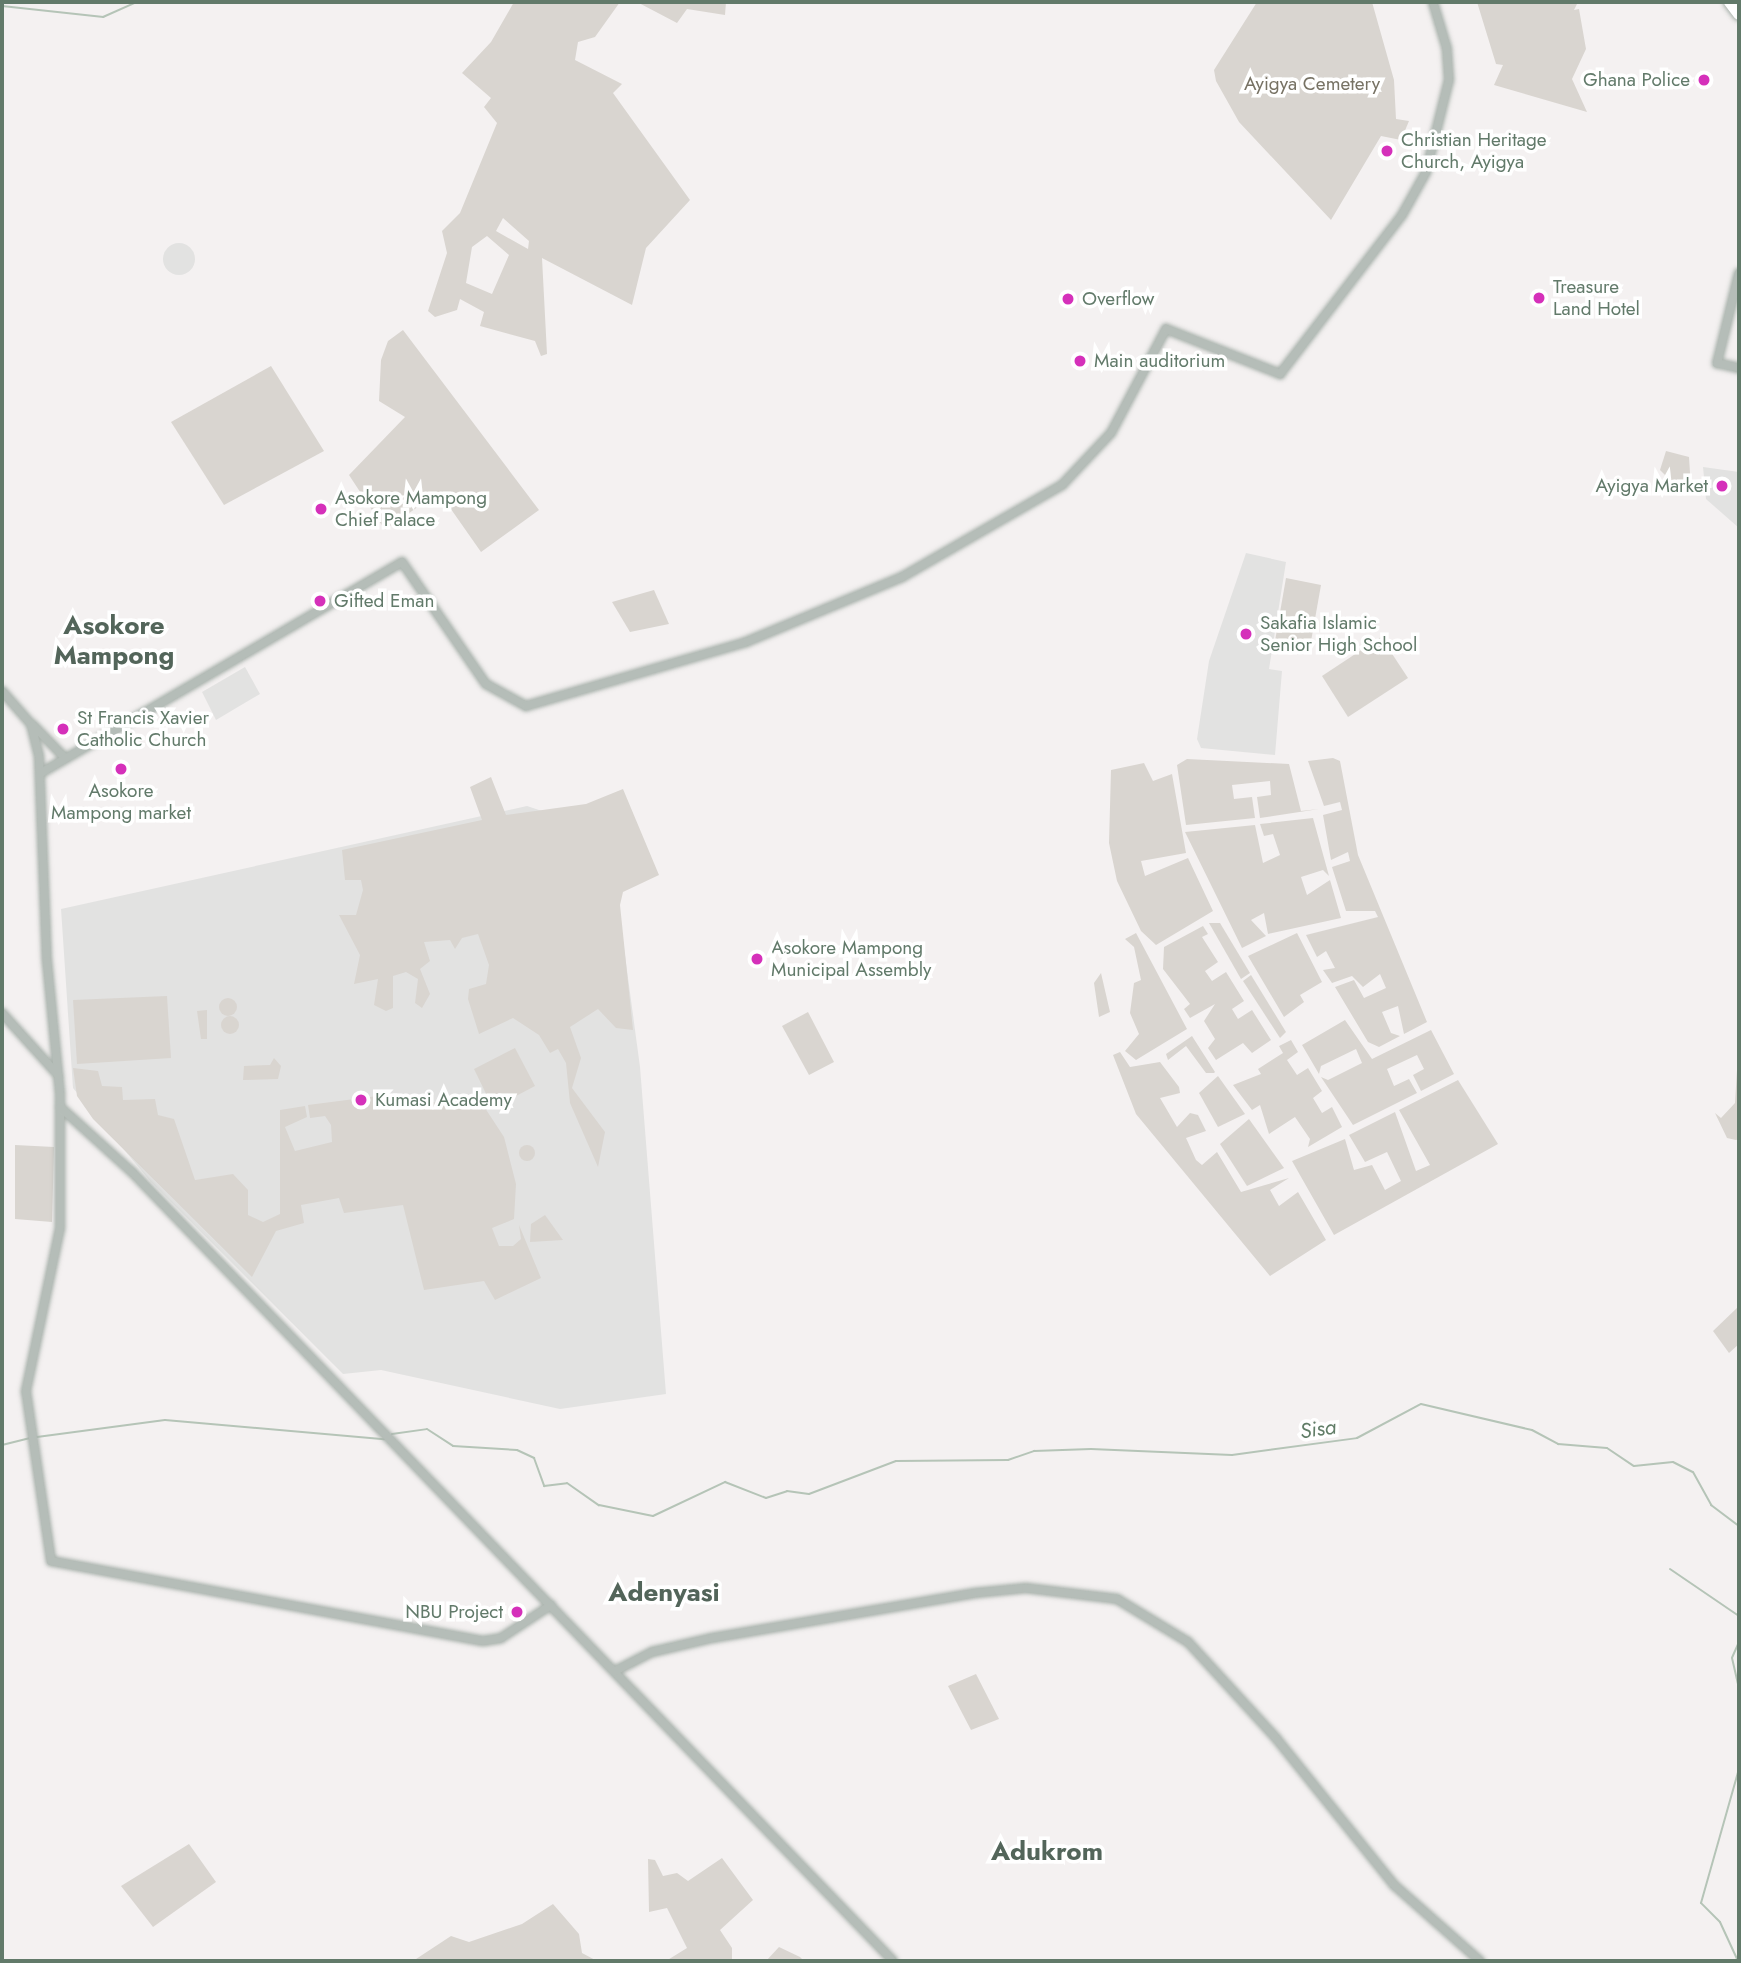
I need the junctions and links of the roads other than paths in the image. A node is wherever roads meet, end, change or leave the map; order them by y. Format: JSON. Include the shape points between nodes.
{"nodes":[{"id":1,"x":1433,"y":2,"type":"edge"},
{"id":2,"x":1730,"y":2,"type":"edge"},
{"id":3,"x":1739,"y":14,"type":"edge"},
{"id":4,"x":1739,"y":273,"type":"edge"},
{"id":5,"x":1739,"y":369,"type":"edge"},
{"id":6,"x":2,"y":691,"type":"edge"},
{"id":7,"x":31,"y":724,"type":"junction"},
{"id":8,"x":65,"y":758,"type":"junction"},
{"id":9,"x":41,"y":773,"type":"junction"},
{"id":10,"x":2,"y":1013,"type":"edge"},
{"id":11,"x":58,"y":1075,"type":"junction"},
{"id":12,"x":60,"y":1107,"type":"junction"},
{"id":13,"x":551,"y":1605,"type":"junction"},
{"id":14,"x":615,"y":1671,"type":"junction"},
{"id":15,"x":893,"y":1961,"type":"edge"},
{"id":16,"x":1480,"y":1961,"type":"edge"}],
"edges":[{"from":1,"to":8,"type":"street","via":[[1449,66],[1444,116],[1429,163],[1402,215],[1280,374],[1166,329],[1111,433],[1062,485],[893,582],[746,642],[526,705],[485,684],[402,562]]},
{"from":2,"to":3,"type":"highway"},
{"from":4,"to":5,"type":"street","via":[[1717,363]]},
{"from":6,"to":7,"type":"street"},
{"from":7,"to":8,"type":"street"},
{"from":7,"to":9,"type":"street"},
{"from":8,"to":9,"type":"street"},
{"from":9,"to":11,"type":"street","via":[[47,961]]},
{"from":10,"to":11,"type":"street"},
{"from":11,"to":12,"type":"street"},
{"from":12,"to":13,"type":"street"},
{"from":12,"to":13,"type":"street","via":[[60,1228],[30,1355],[30,1443],[51,1561],[483,1641],[501,1638]]},
{"from":13,"to":14,"type":"street"},
{"from":14,"to":15,"type":"street"},
{"from":14,"to":16,"type":"street","via":[[652,1652],[724,1636],[975,1594],[1026,1588],[1118,1599],[1188,1642],[1276,1738],[1407,1899]]}]}
